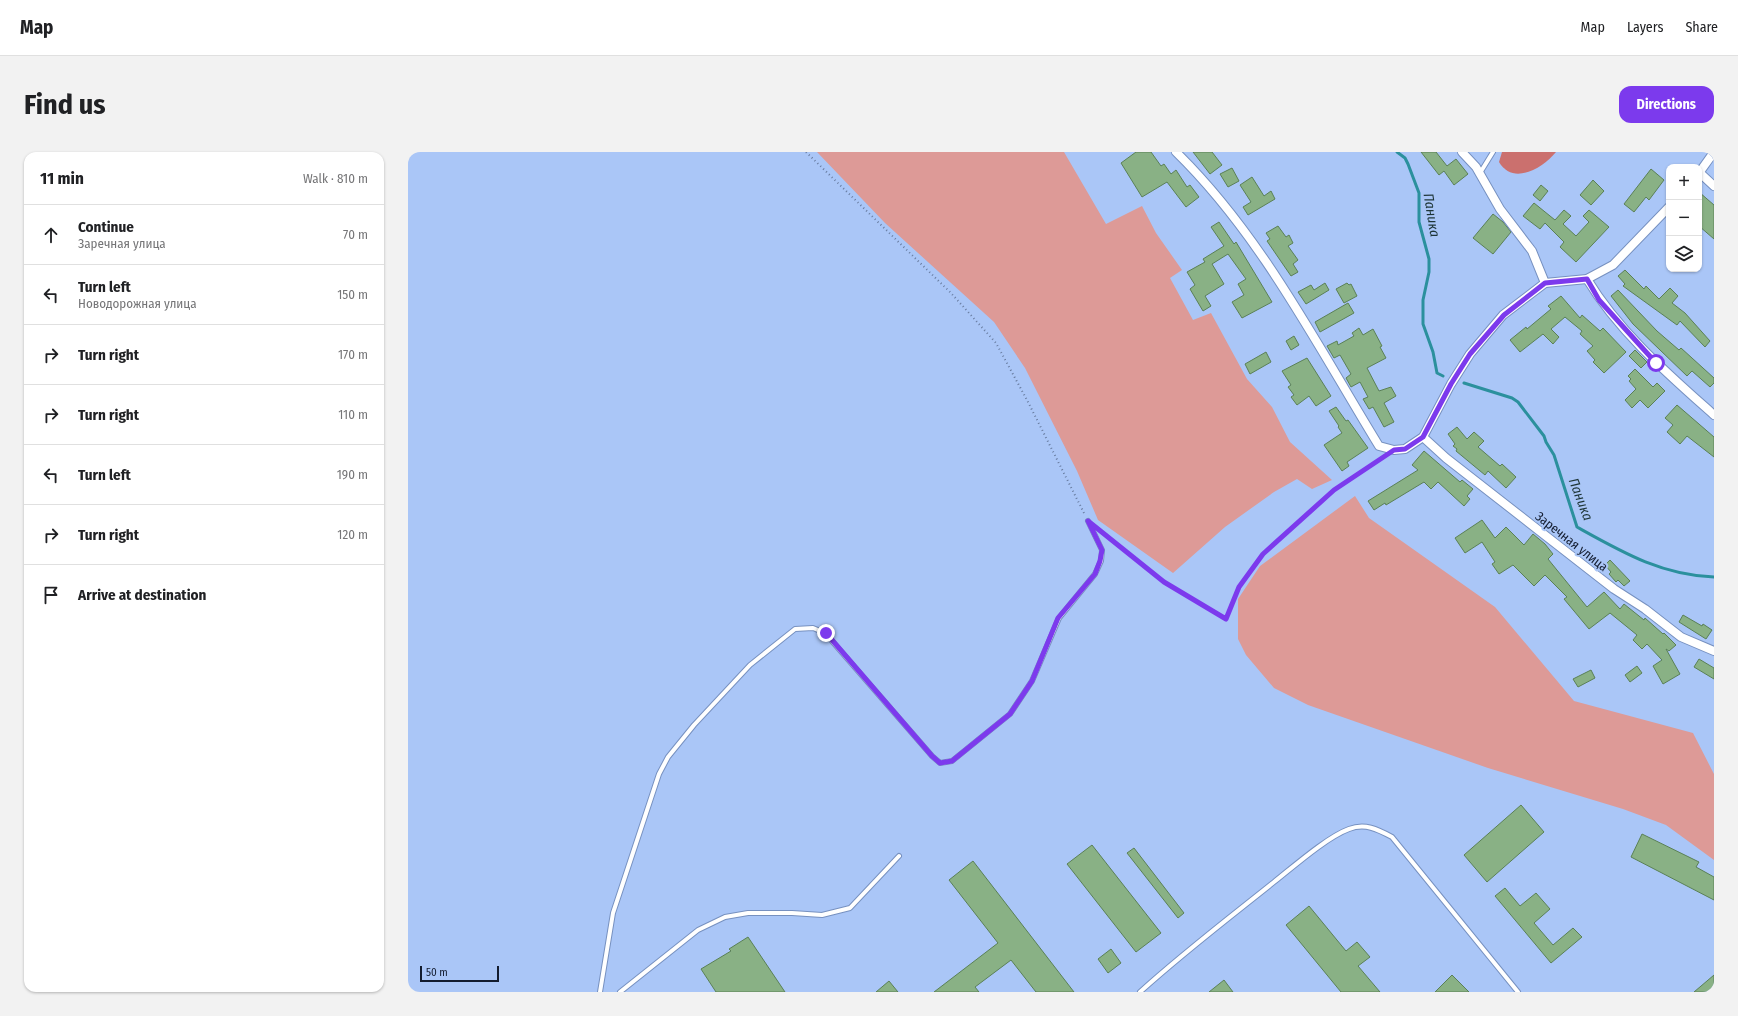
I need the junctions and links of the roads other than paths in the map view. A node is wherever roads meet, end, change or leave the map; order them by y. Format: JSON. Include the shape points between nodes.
{"nodes":[{"id":1,"x":1176,"y":152,"type":"edge"},
{"id":2,"x":1462,"y":152,"type":"edge"},
{"id":3,"x":1493,"y":152,"type":"edge"},
{"id":4,"x":1714,"y":152,"type":"edge"},
{"id":5,"x":1702,"y":169,"type":"edge"},
{"id":6,"x":1480,"y":173,"type":"junction"},
{"id":7,"x":1702,"y":176,"type":"edge"},
{"id":8,"x":1714,"y":186,"type":"edge"},
{"id":9,"x":1666,"y":210,"type":"edge"},
{"id":10,"x":1587,"y":279,"type":"junction"},
{"id":11,"x":1545,"y":283,"type":"junction"},
{"id":12,"x":1714,"y":415,"type":"edge"},
{"id":13,"x":1423,"y":437,"type":"junction"},
{"id":14,"x":1088,"y":521,"type":"road end"},
{"id":15,"x":1714,"y":651,"type":"edge"},
{"id":16,"x":899,"y":856,"type":"dead end"},
{"id":17,"x":600,"y":992,"type":"edge"},
{"id":18,"x":620,"y":992,"type":"edge"},
{"id":19,"x":1140,"y":992,"type":"edge"},
{"id":20,"x":1518,"y":992,"type":"edge"}],
"edges":[{"from":1,"to":13,"type":"street","via":[[1215,194],[1249,238],[1285,291],[1379,446],[1394,450],[1405,449]]},
{"from":2,"to":6,"type":"street"},
{"from":3,"to":6,"type":"lane"},
{"from":4,"to":5,"type":"street"},
{"from":6,"to":11,"type":"street","via":[[1500,209],[1532,251]]},
{"from":7,"to":8,"type":"street"},
{"from":9,"to":10,"type":"street","via":[[1613,265]]},
{"from":10,"to":11,"type":"street"},
{"from":10,"to":12,"type":"street","via":[[1599,300],[1656,363]]},
{"from":11,"to":13,"type":"street","via":[[1504,315],[1470,354]]},
{"from":13,"to":15,"type":"street","name":"Заречная улица","via":[[1446,458],[1614,589],[1681,637]]},
{"from":14,"to":17,"type":"lane","via":[[1102,550],[1095,574],[1058,618],[1032,681],[1010,714],[952,761],[940,763],[932,756],[826,633],[813,628],[795,629],[750,665],[694,725],[659,774],[613,913]]},
{"from":16,"to":18,"type":"lane","via":[[850,908],[822,915],[748,913],[725,917],[698,930]]},
{"from":19,"to":20,"type":"lane","via":[[1171,964],[1295,865],[1336,835],[1362,826],[1377,829],[1392,837]]}]}
